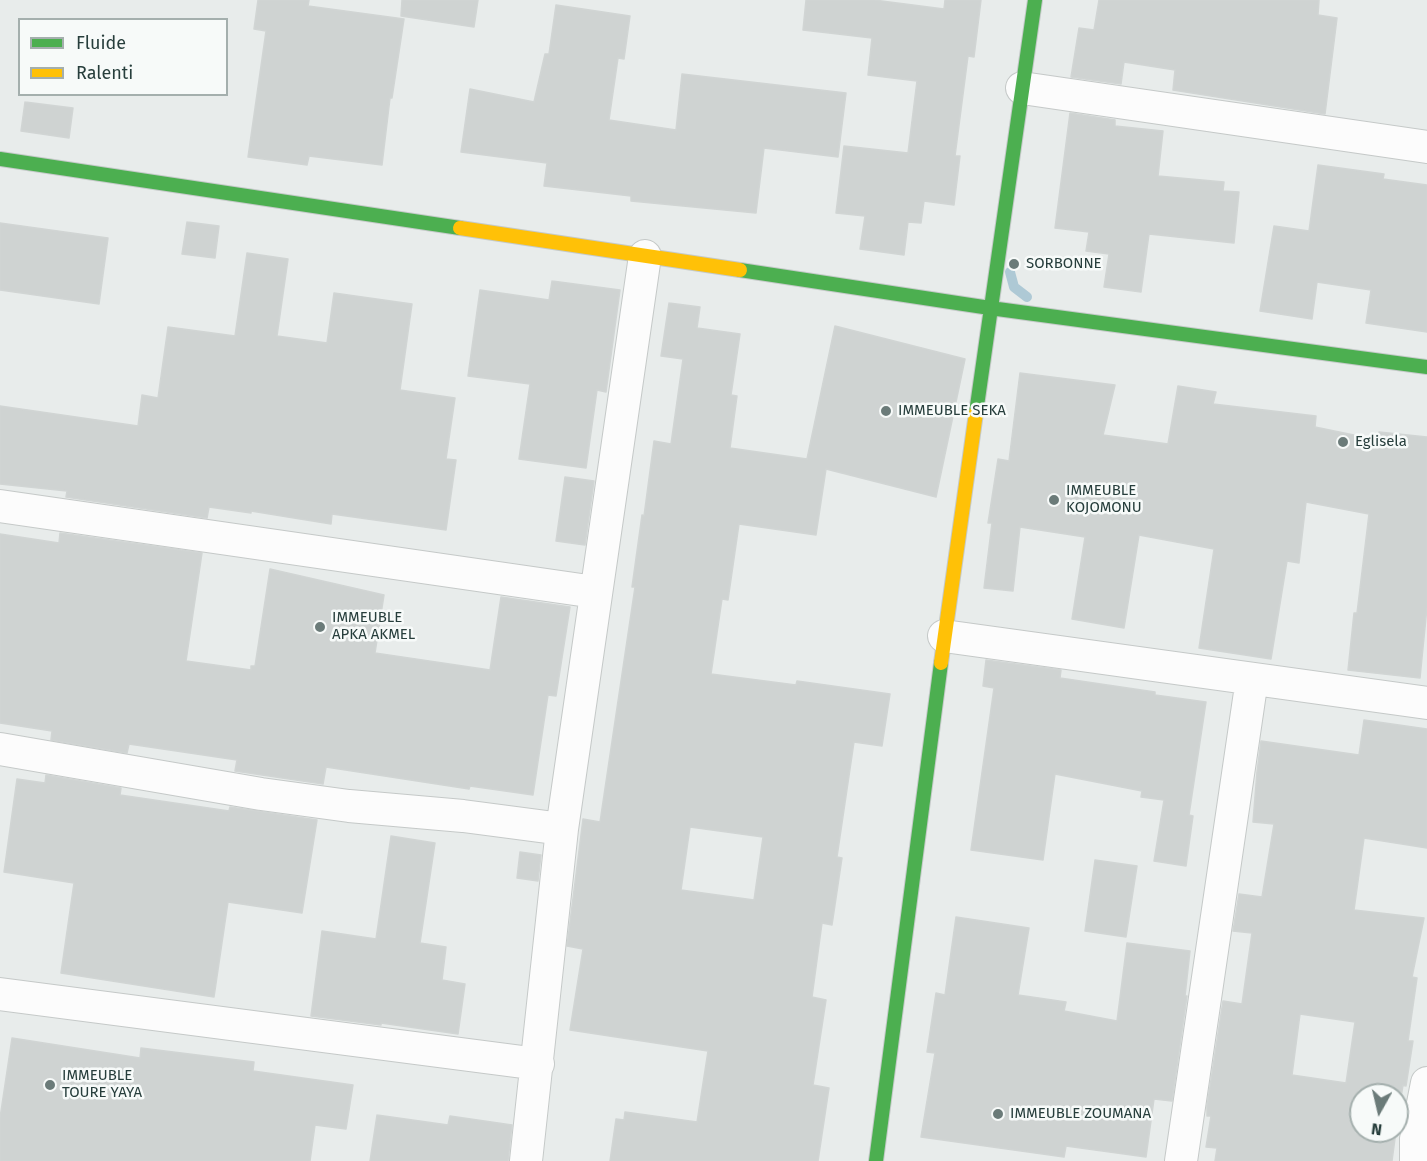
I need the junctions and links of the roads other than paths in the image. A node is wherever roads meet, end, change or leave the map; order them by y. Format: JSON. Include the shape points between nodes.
{"nodes":[{"id":1,"x":1035,"y":0,"type":"edge"},
{"id":2,"x":1022,"y":88,"type":"junction"},
{"id":3,"x":1427,"y":147,"type":"edge"},
{"id":4,"x":0,"y":159,"type":"edge"},
{"id":5,"x":645,"y":256,"type":"junction"},
{"id":6,"x":990,"y":308,"type":"junction"},
{"id":7,"x":1427,"y":367,"type":"edge"},
{"id":8,"x":0,"y":506,"type":"edge"},
{"id":9,"x":595,"y":592,"type":"junction"},
{"id":10,"x":944,"y":636,"type":"junction"},
{"id":11,"x":1251,"y":679,"type":"junction"},
{"id":12,"x":1427,"y":703,"type":"edge"},
{"id":13,"x":0,"y":749,"type":"edge"},
{"id":14,"x":562,"y":829,"type":"junction"},
{"id":15,"x":0,"y":994,"type":"edge"},
{"id":16,"x":538,"y":1064,"type":"junction"},
{"id":17,"x":1427,"y":1083,"type":"edge"},
{"id":18,"x":526,"y":1161,"type":"edge"},
{"id":19,"x":876,"y":1161,"type":"edge"},
{"id":20,"x":1181,"y":1161,"type":"edge"},
{"id":21,"x":1416,"y":1161,"type":"edge"}],
"edges":[{"from":1,"to":2,"type":"street"},
{"from":2,"to":3,"type":"street"},
{"from":2,"to":6,"type":"street"},
{"from":4,"to":5,"type":"street"},
{"from":5,"to":6,"type":"street"},
{"from":5,"to":9,"type":"street"},
{"from":6,"to":7,"type":"street"},
{"from":6,"to":10,"type":"street"},
{"from":8,"to":9,"type":"street"},
{"from":9,"to":14,"type":"street"},
{"from":10,"to":11,"type":"street"},
{"from":10,"to":19,"type":"street"},
{"from":11,"to":12,"type":"street"},
{"from":11,"to":20,"type":"street"},
{"from":13,"to":14,"type":"street","via":[[272,796]]},
{"from":14,"to":16,"type":"street"},
{"from":15,"to":16,"type":"street"},
{"from":16,"to":18,"type":"street"},
{"from":17,"to":21,"type":"street","via":[[1416,1139]]}]}
